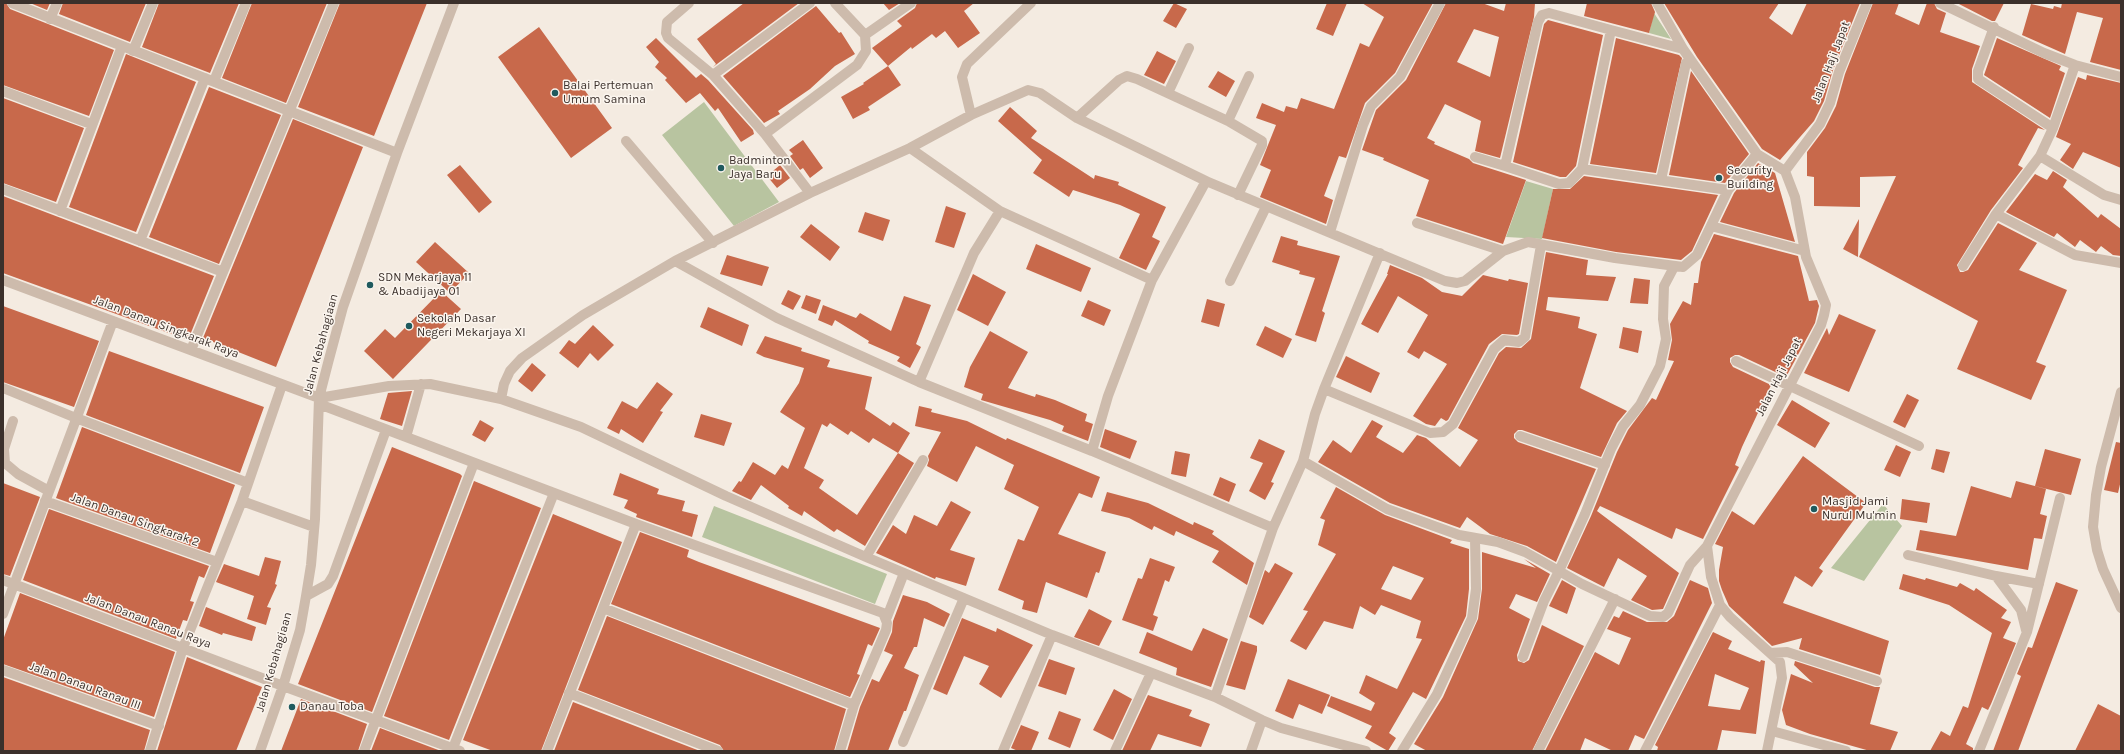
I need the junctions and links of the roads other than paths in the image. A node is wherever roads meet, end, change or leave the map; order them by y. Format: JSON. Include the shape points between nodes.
{"nodes":[{"id":1,"x":12,"y":3,"type":"edge"},
{"id":2,"x":57,"y":3,"type":"edge"},
{"id":3,"x":153,"y":3,"type":"edge"},
{"id":4,"x":246,"y":3,"type":"edge"},
{"id":5,"x":334,"y":3,"type":"edge"},
{"id":6,"x":454,"y":3,"type":"edge"},
{"id":7,"x":689,"y":3,"type":"edge"},
{"id":8,"x":810,"y":3,"type":"edge"},
{"id":9,"x":835,"y":3,"type":"edge"},
{"id":10,"x":911,"y":3,"type":"edge"},
{"id":11,"x":1031,"y":3,"type":"edge"},
{"id":12,"x":1440,"y":3,"type":"edge"},
{"id":13,"x":1657,"y":3,"type":"edge"},
{"id":14,"x":1867,"y":3,"type":"edge"},
{"id":15,"x":1940,"y":3,"type":"edge"},
{"id":16,"x":1963,"y":7,"type":"edge"},
{"id":17,"x":50,"y":19,"type":"junction"},
{"id":18,"x":1994,"y":28,"type":"junction"},
{"id":19,"x":1611,"y":30,"type":"junction"},
{"id":20,"x":865,"y":35,"type":"junction"},
{"id":21,"x":122,"y":46,"type":"junction"},
{"id":22,"x":1189,"y":48,"type":"dead end"},
{"id":23,"x":1683,"y":48,"type":"junction"},
{"id":24,"x":134,"y":51,"type":"junction"},
{"id":25,"x":1686,"y":63,"type":"dead end"},
{"id":26,"x":2075,"y":65,"type":"junction"},
{"id":27,"x":713,"y":76,"type":"junction"},
{"id":28,"x":1249,"y":76,"type":"dead end"},
{"id":29,"x":2121,"y":77,"type":"edge"},
{"id":30,"x":209,"y":79,"type":"junction"},
{"id":31,"x":3,"y":91,"type":"edge"},
{"id":32,"x":1168,"y":93,"type":"junction"},
{"id":33,"x":289,"y":112,"type":"junction"},
{"id":34,"x":971,"y":116,"type":"junction"},
{"id":35,"x":1077,"y":118,"type":"junction"},
{"id":36,"x":1228,"y":121,"type":"junction"},
{"id":37,"x":91,"y":124,"type":"junction"},
{"id":38,"x":2053,"y":128,"type":"junction"},
{"id":39,"x":765,"y":134,"type":"junction"},
{"id":40,"x":626,"y":141,"type":"dead end"},
{"id":41,"x":910,"y":148,"type":"junction"},
{"id":42,"x":397,"y":153,"type":"junction"},
{"id":43,"x":1757,"y":154,"type":"junction"},
{"id":44,"x":2040,"y":156,"type":"junction"},
{"id":45,"x":1475,"y":157,"type":"dead end"},
{"id":46,"x":1505,"y":166,"type":"junction"},
{"id":47,"x":1582,"y":169,"type":"junction"},
{"id":48,"x":1785,"y":171,"type":"junction"},
{"id":49,"x":1661,"y":180,"type":"junction"},
{"id":50,"x":1206,"y":181,"type":"junction"},
{"id":51,"x":3,"y":189,"type":"edge"},
{"id":52,"x":1728,"y":190,"type":"junction"},
{"id":53,"x":810,"y":193,"type":"junction"},
{"id":54,"x":1238,"y":195,"type":"junction"},
{"id":55,"x":2121,"y":200,"type":"edge"},
{"id":56,"x":1266,"y":207,"type":"junction"},
{"id":57,"x":60,"y":211,"type":"junction"},
{"id":58,"x":1000,"y":211,"type":"junction"},
{"id":59,"x":1996,"y":214,"type":"junction"},
{"id":60,"x":1417,"y":223,"type":"dead end"},
{"id":61,"x":1711,"y":226,"type":"junction"},
{"id":62,"x":1330,"y":232,"type":"junction"},
{"id":63,"x":140,"y":241,"type":"junction"},
{"id":64,"x":713,"y":243,"type":"junction"},
{"id":65,"x":1541,"y":244,"type":"junction"},
{"id":66,"x":1503,"y":251,"type":"junction"},
{"id":67,"x":1805,"y":252,"type":"junction"},
{"id":68,"x":1380,"y":253,"type":"junction"},
{"id":69,"x":675,"y":261,"type":"junction"},
{"id":70,"x":2121,"y":263,"type":"edge"},
{"id":71,"x":1963,"y":266,"type":"dead end"},
{"id":72,"x":1674,"y":267,"type":"junction"},
{"id":73,"x":223,"y":272,"type":"junction"},
{"id":74,"x":3,"y":280,"type":"edge"},
{"id":75,"x":1152,"y":280,"type":"junction"},
{"id":76,"x":1230,"y":281,"type":"dead end"},
{"id":77,"x":113,"y":321,"type":"junction"},
{"id":78,"x":191,"y":350,"type":"junction"},
{"id":79,"x":1736,"y":361,"type":"dead end"},
{"id":80,"x":919,"y":382,"type":"junction"},
{"id":81,"x":421,"y":384,"type":"junction"},
{"id":82,"x":282,"y":385,"type":"junction"},
{"id":83,"x":1790,"y":386,"type":"junction"},
{"id":84,"x":3,"y":388,"type":"edge"},
{"id":85,"x":1324,"y":389,"type":"junction"},
{"id":86,"x":2121,"y":392,"type":"edge"},
{"id":87,"x":501,"y":399,"type":"junction"},
{"id":88,"x":319,"y":401,"type":"junction"},
{"id":89,"x":76,"y":418,"type":"junction"},
{"id":90,"x":13,"y":422,"type":"dead end"},
{"id":91,"x":386,"y":430,"type":"junction"},
{"id":92,"x":1520,"y":436,"type":"dead end"},
{"id":93,"x":406,"y":437,"type":"junction"},
{"id":94,"x":1919,"y":446,"type":"dead end"},
{"id":95,"x":1092,"y":451,"type":"junction"},
{"id":96,"x":923,"y":460,"type":"dead end"},
{"id":97,"x":1303,"y":461,"type":"junction"},
{"id":98,"x":474,"y":463,"type":"junction"},
{"id":99,"x":1605,"y":465,"type":"junction"},
{"id":100,"x":248,"y":483,"type":"junction"},
{"id":101,"x":49,"y":491,"type":"junction"},
{"id":102,"x":554,"y":493,"type":"junction"},
{"id":103,"x":2060,"y":498,"type":"dead end"},
{"id":104,"x":242,"y":500,"type":"junction"},
{"id":105,"x":45,"y":501,"type":"junction"},
{"id":106,"x":636,"y":524,"type":"junction"},
{"id":107,"x":314,"y":526,"type":"junction"},
{"id":108,"x":1273,"y":528,"type":"junction"},
{"id":109,"x":1475,"y":539,"type":"junction"},
{"id":110,"x":1707,"y":546,"type":"junction"},
{"id":111,"x":1908,"y":555,"type":"dead end"},
{"id":112,"x":866,"y":558,"type":"junction"},
{"id":113,"x":217,"y":562,"type":"junction"},
{"id":114,"x":1559,"y":571,"type":"junction"},
{"id":115,"x":904,"y":573,"type":"junction"},
{"id":116,"x":1996,"y":576,"type":"junction"},
{"id":117,"x":3,"y":580,"type":"edge"},
{"id":118,"x":14,"y":584,"type":"junction"},
{"id":119,"x":2039,"y":584,"type":"junction"},
{"id":120,"x":306,"y":596,"type":"junction"},
{"id":121,"x":964,"y":598,"type":"junction"},
{"id":122,"x":1615,"y":599,"type":"junction"},
{"id":123,"x":1720,"y":604,"type":"junction"},
{"id":124,"x":603,"y":608,"type":"junction"},
{"id":125,"x":2121,"y":608,"type":"edge"},
{"id":126,"x":3,"y":614,"type":"edge"},
{"id":127,"x":886,"y":617,"type":"junction"},
{"id":128,"x":2027,"y":632,"type":"junction"},
{"id":129,"x":1052,"y":635,"type":"junction"},
{"id":130,"x":184,"y":648,"type":"junction"},
{"id":131,"x":1770,"y":653,"type":"junction"},
{"id":132,"x":1523,"y":657,"type":"dead end"},
{"id":133,"x":3,"y":670,"type":"edge"},
{"id":134,"x":1151,"y":673,"type":"junction"},
{"id":135,"x":1877,"y":682,"type":"dead end"},
{"id":136,"x":283,"y":686,"type":"junction"},
{"id":137,"x":570,"y":693,"type":"junction"},
{"id":138,"x":1215,"y":697,"type":"junction"},
{"id":139,"x":854,"y":705,"type":"junction"},
{"id":140,"x":376,"y":720,"type":"junction"},
{"id":141,"x":1262,"y":720,"type":"junction"},
{"id":142,"x":159,"y":726,"type":"junction"},
{"id":143,"x":1772,"y":731,"type":"junction"},
{"id":144,"x":903,"y":742,"type":"dead end"},
{"id":145,"x":456,"y":750,"type":"edge"},
{"id":146,"x":150,"y":751,"type":"edge"},
{"id":147,"x":260,"y":751,"type":"edge"},
{"id":148,"x":364,"y":751,"type":"edge"},
{"id":149,"x":547,"y":751,"type":"edge"},
{"id":150,"x":718,"y":751,"type":"edge"},
{"id":151,"x":840,"y":751,"type":"edge"},
{"id":152,"x":1003,"y":751,"type":"edge"},
{"id":153,"x":1115,"y":751,"type":"edge"},
{"id":154,"x":1251,"y":751,"type":"edge"},
{"id":155,"x":1366,"y":751,"type":"edge"},
{"id":156,"x":1402,"y":751,"type":"edge"},
{"id":157,"x":1538,"y":751,"type":"edge"},
{"id":158,"x":1645,"y":751,"type":"edge"},
{"id":159,"x":1767,"y":751,"type":"edge"},
{"id":160,"x":1846,"y":751,"type":"edge"},
{"id":161,"x":1979,"y":751,"type":"edge"}],
"edges":[{"from":1,"to":17,"type":"street"},
{"from":2,"to":17,"type":"street"},
{"from":3,"to":24,"type":"street"},
{"from":4,"to":30,"type":"street"},
{"from":5,"to":33,"type":"street"},
{"from":6,"to":42,"type":"street","name":"Jalan Kebahagiaan"},
{"from":7,"to":27,"type":"street","via":[[667,22],[666,33],[668,38]]},
{"from":8,"to":27,"type":"street"},
{"from":9,"to":20,"type":"street"},
{"from":10,"to":20,"type":"street"},
{"from":11,"to":34,"type":"street","via":[[967,64],[962,77]]},
{"from":12,"to":62,"type":"street","via":[[1400,77],[1371,106]]},
{"from":13,"to":23,"type":"street"},
{"from":14,"to":48,"type":"street","name":"Jalan Haji Japat","via":[[1820,124]]},
{"from":15,"to":16,"type":"street"},
{"from":16,"to":18,"type":"street"},
{"from":17,"to":21,"type":"street"},
{"from":18,"to":26,"type":"street"},
{"from":18,"to":38,"type":"street","via":[[1978,71],[1978,79]]},
{"from":19,"to":23,"type":"street"},
{"from":19,"to":46,"type":"street","via":[[1549,13],[1542,15],[1538,22]]},
{"from":19,"to":47,"type":"street"},
{"from":20,"to":39,"type":"street","via":[[866,51],[857,65]]},
{"from":21,"to":24,"type":"street"},
{"from":21,"to":37,"type":"street"},
{"from":22,"to":32,"type":"street"},
{"from":23,"to":43,"type":"street"},
{"from":24,"to":30,"type":"street"},
{"from":25,"to":49,"type":"street"},
{"from":26,"to":29,"type":"street"},
{"from":26,"to":38,"type":"street"},
{"from":27,"to":39,"type":"street"},
{"from":28,"to":36,"type":"street"},
{"from":30,"to":33,"type":"street"},
{"from":30,"to":63,"type":"street"},
{"from":31,"to":37,"type":"street"},
{"from":32,"to":35,"type":"street","via":[[1127,76],[1119,80]]},
{"from":32,"to":36,"type":"street"},
{"from":33,"to":42,"type":"street"},
{"from":33,"to":73,"type":"street"},
{"from":34,"to":35,"type":"street","via":[[1028,90],[1040,93]]},
{"from":34,"to":41,"type":"street"},
{"from":35,"to":50,"type":"street"},
{"from":36,"to":54,"type":"street","via":[[1262,141]]},
{"from":37,"to":57,"type":"street"},
{"from":38,"to":44,"type":"street"},
{"from":39,"to":53,"type":"street"},
{"from":40,"to":64,"type":"street"},
{"from":41,"to":53,"type":"street"},
{"from":41,"to":58,"type":"street"},
{"from":42,"to":88,"type":"street","name":"Jalan Kebahagiaan","via":[[343,307]]},
{"from":43,"to":48,"type":"street"},
{"from":43,"to":52,"type":"street"},
{"from":44,"to":55,"type":"street","via":[[2104,195]]},
{"from":44,"to":59,"type":"street"},
{"from":45,"to":46,"type":"street"},
{"from":46,"to":47,"type":"street","via":[[1559,184],[1569,183]]},
{"from":47,"to":49,"type":"street"},
{"from":48,"to":67,"type":"street","name":"Jalan Haji Japat","via":[[1795,196]]},
{"from":49,"to":52,"type":"street"},
{"from":50,"to":54,"type":"street"},
{"from":50,"to":75,"type":"street"},
{"from":51,"to":57,"type":"street"},
{"from":52,"to":61,"type":"street"},
{"from":53,"to":64,"type":"street"},
{"from":54,"to":56,"type":"street"},
{"from":56,"to":62,"type":"street"},
{"from":56,"to":76,"type":"street"},
{"from":57,"to":63,"type":"street"},
{"from":58,"to":75,"type":"street"},
{"from":58,"to":80,"type":"street","via":[[974,253]]},
{"from":59,"to":70,"type":"street","via":[[2075,254]]},
{"from":59,"to":71,"type":"street"},
{"from":60,"to":66,"type":"street"},
{"from":61,"to":67,"type":"street"},
{"from":61,"to":72,"type":"street","via":[[1697,255],[1683,267]]},
{"from":62,"to":68,"type":"street"},
{"from":63,"to":73,"type":"street"},
{"from":64,"to":69,"type":"street"},
{"from":65,"to":66,"type":"street","via":[[1528,242]]},
{"from":65,"to":72,"type":"street"},
{"from":65,"to":85,"type":"street","via":[[1525,337],[1519,342],[1504,340],[1494,349],[1453,424],[1443,432],[1430,433]]},
{"from":66,"to":68,"type":"street","via":[[1465,281],[1457,283],[1445,281]]},
{"from":67,"to":83,"type":"street","name":"Jalan Haji Japat","via":[[1826,305],[1821,325]]},
{"from":68,"to":85,"type":"street"},
{"from":69,"to":80,"type":"street","via":[[777,318]]},
{"from":69,"to":87,"type":"street","via":[[582,316],[522,358],[510,370]]},
{"from":72,"to":99,"type":"street","via":[[1664,286],[1663,319],[1666,339],[1660,366],[1640,405],[1623,426]]},
{"from":73,"to":78,"type":"street"},
{"from":74,"to":77,"type":"street","name":"Jalan Danau Singkarak Raya"},
{"from":75,"to":95,"type":"street","via":[[1108,396]]},
{"from":77,"to":78,"type":"street","name":"Jalan Danau Singkarak Raya"},
{"from":77,"to":89,"type":"street"},
{"from":78,"to":82,"type":"street","name":"Jalan Danau Singkarak Raya"},
{"from":79,"to":83,"type":"street"},
{"from":80,"to":95,"type":"street"},
{"from":81,"to":87,"type":"street"},
{"from":81,"to":88,"type":"street","via":[[390,386]]},
{"from":81,"to":93,"type":"street"},
{"from":82,"to":88,"type":"street","name":"Jalan Danau Singkarak Raya"},
{"from":82,"to":100,"type":"street"},
{"from":83,"to":94,"type":"street"},
{"from":83,"to":110,"type":"street","name":"Jalan Haji Japat"},
{"from":84,"to":89,"type":"street"},
{"from":85,"to":97,"type":"street"},
{"from":86,"to":125,"type":"street","via":[[2101,467],[2093,526],[2103,569]]},
{"from":87,"to":112,"type":"street","via":[[581,427],[726,496]]},
{"from":88,"to":91,"type":"street","name":"Jalan Danau Singkarak Raya"},
{"from":88,"to":107,"type":"street","name":"Jalan Kebahagiaan"},
{"from":89,"to":100,"type":"street"},
{"from":89,"to":101,"type":"street"},
{"from":90,"to":101,"type":"street","via":[[4,449],[5,463],[18,474]]},
{"from":91,"to":93,"type":"street","name":"Jalan Danau Singkarak Raya"},
{"from":91,"to":120,"type":"street","via":[[333,576],[328,584]]},
{"from":92,"to":99,"type":"street"},
{"from":93,"to":98,"type":"street","name":"Jalan Danau Singkarak Raya"},
{"from":95,"to":108,"type":"street"},
{"from":96,"to":112,"type":"street"},
{"from":97,"to":108,"type":"street"},
{"from":97,"to":109,"type":"street","via":[[1387,510]]},
{"from":98,"to":102,"type":"street","name":"Jalan Danau Singkarak Raya"},
{"from":98,"to":140,"type":"street"},
{"from":99,"to":114,"type":"street","via":[[1586,514]]},
{"from":100,"to":104,"type":"street"},
{"from":101,"to":105,"type":"street"},
{"from":102,"to":106,"type":"street","name":"Jalan Danau Singkarak Raya"},
{"from":102,"to":145,"type":"street"},
{"from":103,"to":119,"type":"street"},
{"from":104,"to":107,"type":"street"},
{"from":104,"to":113,"type":"street"},
{"from":105,"to":113,"type":"street","name":"Jalan Danau Singkarak 2"},
{"from":105,"to":118,"type":"street"},
{"from":106,"to":124,"type":"street"},
{"from":106,"to":127,"type":"street","name":"Jalan Danau Singkarak Raya","via":[[880,611]]},
{"from":107,"to":120,"type":"street","name":"Jalan Kebahagiaan"},
{"from":108,"to":138,"type":"street"},
{"from":109,"to":114,"type":"street","via":[[1498,542]]},
{"from":109,"to":156,"type":"street","via":[[1476,589],[1472,618],[1437,694]]},
{"from":110,"to":122,"type":"street","name":"Jalan Haji Japat","via":[[1690,565],[1668,613],[1663,617],[1650,616]]},
{"from":110,"to":123,"type":"street","via":[[1711,578]]},
{"from":111,"to":116,"type":"street"},
{"from":112,"to":115,"type":"street"},
{"from":113,"to":130,"type":"street"},
{"from":114,"to":122,"type":"street"},
{"from":114,"to":132,"type":"street","via":[[1547,594]]},
{"from":115,"to":121,"type":"street"},
{"from":115,"to":127,"type":"street"},
{"from":116,"to":119,"type":"street"},
{"from":116,"to":128,"type":"street","via":[[2021,610]]},
{"from":117,"to":118,"type":"street","name":"Jalan Danau Ranau Raya"},
{"from":118,"to":126,"type":"street"},
{"from":118,"to":130,"type":"street","name":"Jalan Danau Ranau Raya"},
{"from":119,"to":128,"type":"street"},
{"from":120,"to":136,"type":"street","name":"Jalan Kebahagiaan","via":[[300,630]]},
{"from":121,"to":129,"type":"street"},
{"from":121,"to":144,"type":"street"},
{"from":122,"to":157,"type":"street"},
{"from":123,"to":131,"type":"street","via":[[1730,617]]},
{"from":123,"to":158,"type":"street"},
{"from":124,"to":137,"type":"street"},
{"from":124,"to":139,"type":"street"},
{"from":127,"to":139,"type":"street","via":[[886,630]]},
{"from":128,"to":161,"type":"street"},
{"from":129,"to":134,"type":"street"},
{"from":129,"to":152,"type":"street"},
{"from":130,"to":136,"type":"street","name":"Jalan Danau Ranau Raya"},
{"from":130,"to":142,"type":"street"},
{"from":131,"to":135,"type":"street","via":[[1787,652]]},
{"from":131,"to":143,"type":"street","via":[[1780,662],[1782,678]]},
{"from":133,"to":142,"type":"street","name":"Jalan Danau Ranau III"},
{"from":134,"to":138,"type":"street"},
{"from":134,"to":153,"type":"street"},
{"from":136,"to":140,"type":"street","name":"Jalan Danau Ranau Raya"},
{"from":136,"to":147,"type":"street","name":"Jalan Kebahagiaan"},
{"from":137,"to":149,"type":"street"},
{"from":137,"to":150,"type":"street"},
{"from":138,"to":141,"type":"street"},
{"from":139,"to":151,"type":"street"},
{"from":140,"to":145,"type":"street","name":"Jalan Danau Ranau Raya"},
{"from":140,"to":148,"type":"street"},
{"from":141,"to":154,"type":"street"},
{"from":141,"to":155,"type":"street"},
{"from":142,"to":146,"type":"street"},
{"from":143,"to":159,"type":"street"},
{"from":143,"to":160,"type":"street"}]}
